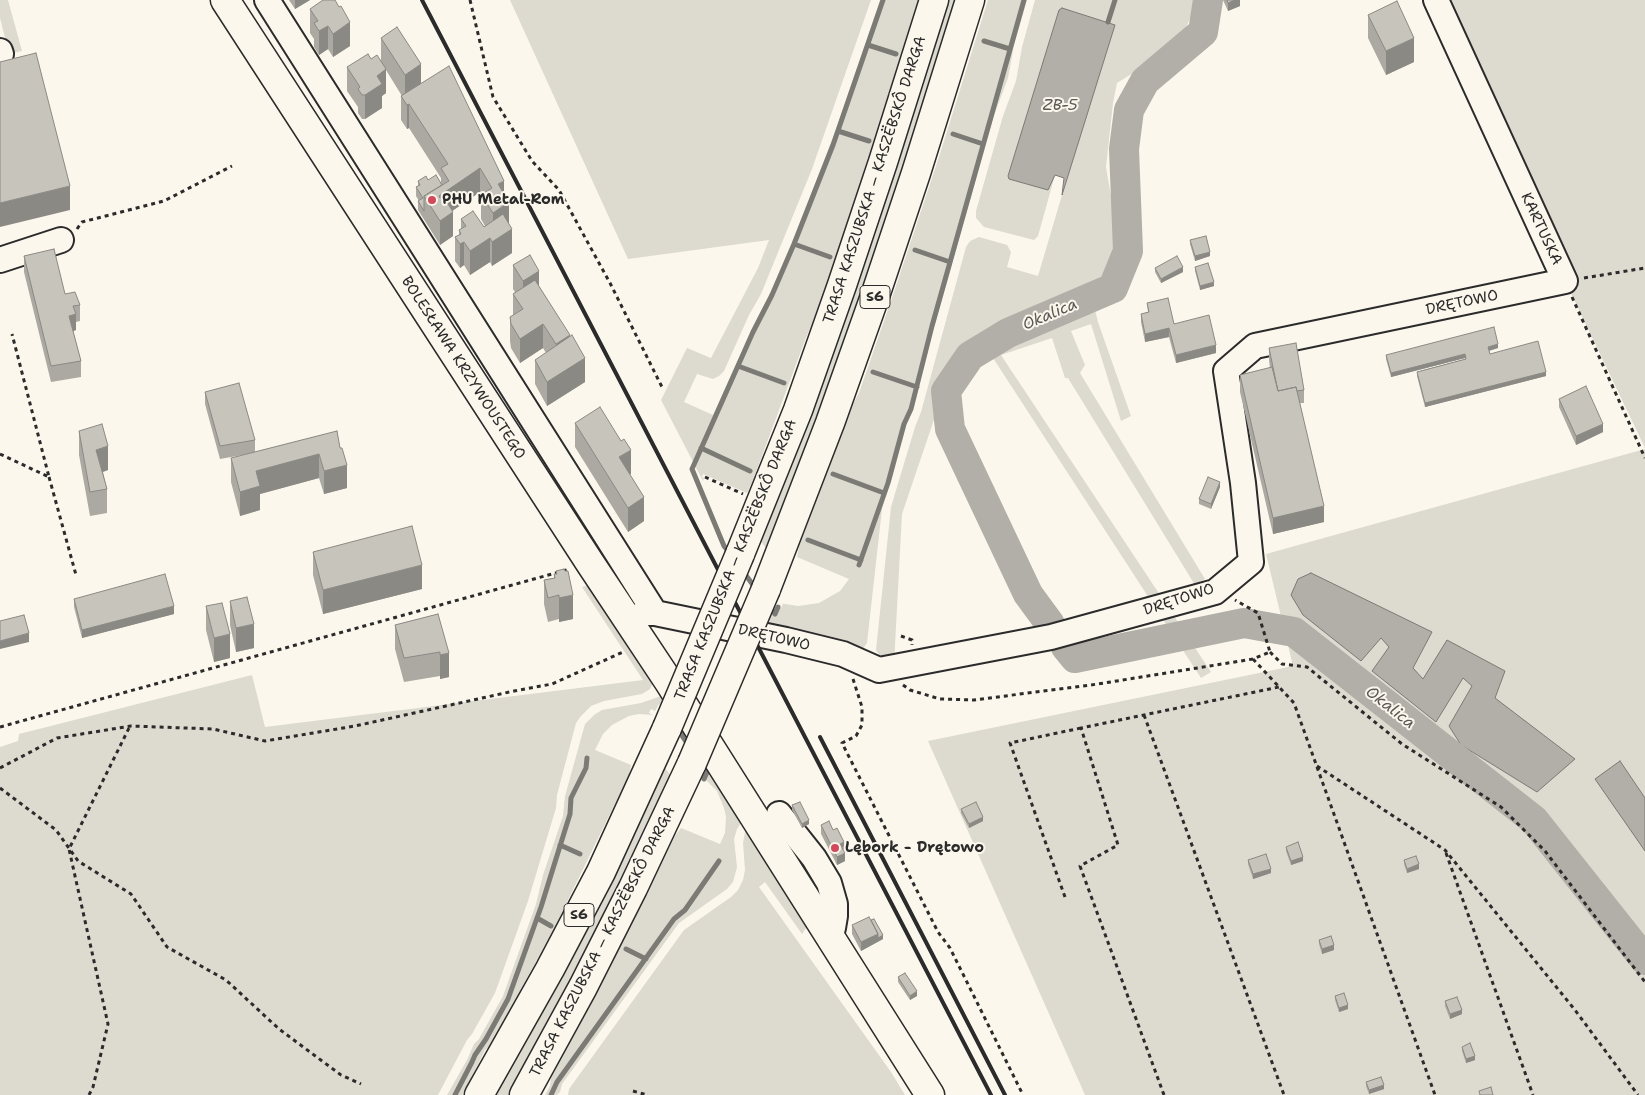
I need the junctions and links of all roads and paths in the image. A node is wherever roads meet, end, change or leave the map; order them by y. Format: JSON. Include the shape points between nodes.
{"nodes":[{"id":1,"x":225,"y":0,"type":"edge"},
{"id":2,"x":267,"y":0,"type":"edge"},
{"id":3,"x":470,"y":0,"type":"edge"},
{"id":4,"x":934,"y":0,"type":"edge"},
{"id":5,"x":970,"y":0,"type":"edge"},
{"id":6,"x":1436,"y":0,"type":"edge"},
{"id":7,"x":232,"y":166,"type":"dead end"},
{"id":8,"x":401,"y":213,"type":"junction"},
{"id":9,"x":374,"y":230,"type":"junction"},
{"id":10,"x":61,"y":240,"type":"joint"},
{"id":11,"x":0,"y":260,"type":"edge"},
{"id":12,"x":1645,"y":268,"type":"edge"},
{"id":13,"x":1565,"y":281,"type":"junction"},
{"id":14,"x":12,"y":334,"type":"dead end"},
{"id":15,"x":663,"y":389,"type":"dead end"},
{"id":16,"x":0,"y":454,"type":"edge"},
{"id":17,"x":1645,"y":458,"type":"edge"},
{"id":18,"x":49,"y":477,"type":"junction"},
{"id":19,"x":705,"y":477,"type":"dead end"},
{"id":20,"x":748,"y":496,"type":"dead end"},
{"id":21,"x":590,"y":563,"type":"junction"},
{"id":22,"x":76,"y":575,"type":"dead end"},
{"id":23,"x":1218,"y":590,"type":"junction"},
{"id":24,"x":655,"y":613,"type":"junction"},
{"id":25,"x":635,"y":633,"type":"junction"},
{"id":26,"x":1270,"y":652,"type":"junction"},
{"id":27,"x":851,"y":658,"type":"junction"},
{"id":28,"x":1253,"y":658,"type":"junction"},
{"id":29,"x":879,"y":670,"type":"junction"},
{"id":30,"x":1279,"y":687,"type":"junction"},
{"id":31,"x":1144,"y":714,"type":"junction"},
{"id":32,"x":131,"y":726,"type":"junction"},
{"id":33,"x":0,"y":727,"type":"edge"},
{"id":34,"x":1081,"y":728,"type":"junction"},
{"id":35,"x":1316,"y":765,"type":"junction"},
{"id":36,"x":0,"y":768,"type":"edge"},
{"id":37,"x":0,"y":788,"type":"edge"},
{"id":38,"x":779,"y":814,"type":"dead end"},
{"id":39,"x":69,"y":849,"type":"junction"},
{"id":40,"x":1445,"y":850,"type":"junction"},
{"id":41,"x":1065,"y":897,"type":"dead end"},
{"id":42,"x":827,"y":932,"type":"junction"},
{"id":43,"x":1645,"y":982,"type":"edge"},
{"id":44,"x":361,"y":1084,"type":"dead end"},
{"id":45,"x":633,"y":1091,"type":"dead end"},
{"id":46,"x":89,"y":1095,"type":"edge"},
{"id":47,"x":479,"y":1095,"type":"edge"},
{"id":48,"x":524,"y":1095,"type":"edge"},
{"id":49,"x":647,"y":1095,"type":"edge"},
{"id":50,"x":930,"y":1095,"type":"edge"},
{"id":51,"x":1023,"y":1095,"type":"edge"},
{"id":52,"x":1164,"y":1095,"type":"edge"},
{"id":53,"x":1284,"y":1095,"type":"edge"},
{"id":54,"x":1436,"y":1095,"type":"edge"},
{"id":55,"x":1533,"y":1095,"type":"edge"},
{"id":56,"x":1638,"y":1095,"type":"edge"}],
"edges":[{"from":1,"to":9,"type":"main road","name":"BOLESŁAWA KRZYWOUSTEGO"},
{"from":2,"to":8,"type":"street"},
{"from":3,"to":15,"type":"path","via":[[494,98],[532,162],[559,190]]},
{"from":4,"to":47,"type":"main road","name":"TRASA KASZUBSKA – KASZËBSKÔ DARGA","number":"S6","bridge":true,"via":[[842,285],[791,428],[740,554],[667,728],[601,872]]},
{"from":5,"to":48,"type":"main road","name":"TRASA KASZUBSKA – KASZËBSKÔ DARGA","number":"S6","bridge":true,"via":[[875,296],[766,589],[692,763],[604,946]]},
{"from":6,"to":13,"type":"street","name":"KARTUSKA"},
{"from":7,"to":10,"type":"path","via":[[164,201],[82,222],[72,236]]},
{"from":8,"to":9,"type":"street"},
{"from":8,"to":24,"type":"street"},
{"from":9,"to":21,"type":"main road","name":"BOLESŁAWA KRZYWOUSTEGO"},
{"from":10,"to":11,"type":"street"},
{"from":12,"to":13,"type":"path"},
{"from":13,"to":17,"type":"path","name":"KARTUSKA"},
{"from":13,"to":23,"type":"street","name":"DRĘTOWO","via":[[1255,346],[1226,371],[1243,483],[1250,562]]},
{"from":14,"to":18,"type":"path"},
{"from":16,"to":18,"type":"path"},
{"from":18,"to":22,"type":"path"},
{"from":19,"to":20,"type":"path"},
{"from":21,"to":25,"type":"main road","name":"BOLESŁAWA KRZYWOUSTEGO"},
{"from":21,"to":33,"type":"path"},
{"from":23,"to":26,"type":"path","via":[[1258,613]]},
{"from":23,"to":29,"type":"street","name":"DRĘTOWO","via":[[1051,637]]},
{"from":24,"to":25,"type":"street","name":"DRĘTOWO","via":[[644,613]]},
{"from":24,"to":27,"type":"street","name":"DRĘTOWO","via":[[786,640]]},
{"from":25,"to":32,"type":"path","via":[[552,684],[346,728],[265,740],[213,729]]},
{"from":25,"to":42,"type":"main road","name":"BOLESŁAWA KRZYWOUSTEGO"},
{"from":26,"to":28,"type":"path"},
{"from":26,"to":43,"type":"path","via":[[1282,664],[1307,667],[1402,744],[1501,807],[1545,851]]},
{"from":27,"to":29,"type":"street","name":"DRĘTOWO"},
{"from":27,"to":51,"type":"path","via":[[853,680],[862,706],[862,725],[856,736],[842,743]]},
{"from":28,"to":29,"type":"path","via":[[1098,684],[974,700],[940,698],[910,690]]},
{"from":28,"to":30,"type":"path"},
{"from":30,"to":31,"type":"path"},
{"from":30,"to":35,"type":"path","via":[[1294,703]]},
{"from":31,"to":34,"type":"path"},
{"from":31,"to":53,"type":"path"},
{"from":32,"to":36,"type":"path","via":[[57,738]]},
{"from":32,"to":39,"type":"path"},
{"from":34,"to":41,"type":"path","via":[[1010,744]]},
{"from":34,"to":52,"type":"path","via":[[1118,845],[1080,866]]},
{"from":35,"to":40,"type":"path"},
{"from":35,"to":54,"type":"path"},
{"from":37,"to":39,"type":"path","via":[[56,830]]},
{"from":38,"to":42,"type":"street","via":[[814,858],[828,883],[835,916],[834,928]]},
{"from":39,"to":44,"type":"path","via":[[78,861],[131,894],[167,947],[226,980],[279,1029],[341,1075]]},
{"from":39,"to":46,"type":"path","via":[[108,1024]]},
{"from":40,"to":55,"type":"path"},
{"from":40,"to":56,"type":"path","via":[[1575,1010]]},
{"from":42,"to":50,"type":"main road","name":"BOLESŁAWA KRZYWOUSTEGO"},
{"from":45,"to":49,"type":"path"}]}
